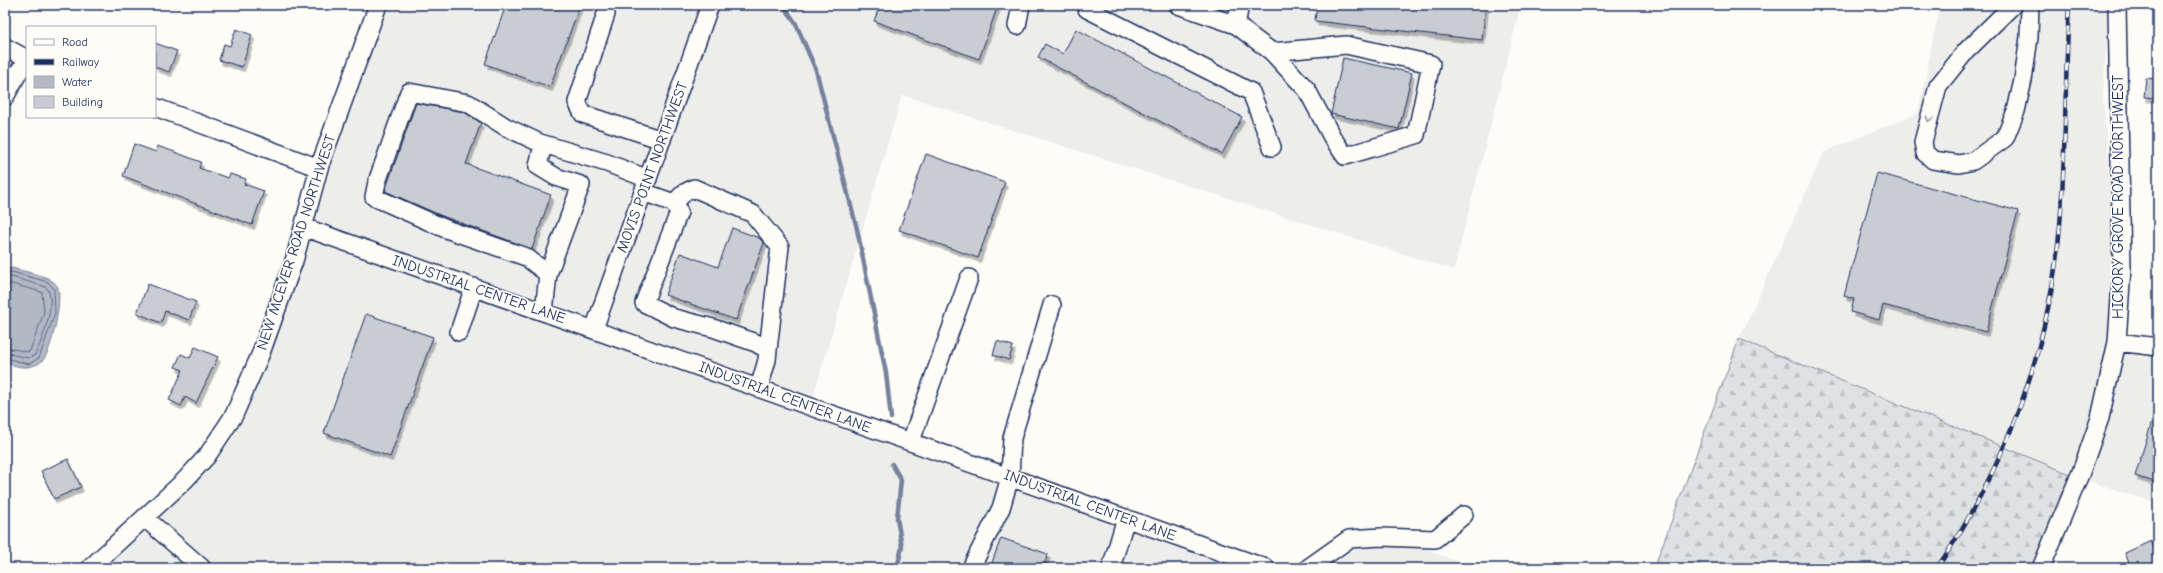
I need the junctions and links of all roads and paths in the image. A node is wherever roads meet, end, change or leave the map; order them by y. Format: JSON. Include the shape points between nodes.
{"nodes":[{"id":1,"x":378,"y":5,"type":"edge"},
{"id":2,"x":710,"y":5,"type":"edge"},
{"id":3,"x":1021,"y":5,"type":"edge"},
{"id":4,"x":1088,"y":5,"type":"edge"},
{"id":5,"x":1178,"y":5,"type":"edge"},
{"id":6,"x":1240,"y":5,"type":"edge"},
{"id":7,"x":2013,"y":5,"type":"edge"},
{"id":8,"x":2030,"y":5,"type":"edge"},
{"id":9,"x":2117,"y":5,"type":"edge"},
{"id":10,"x":606,"y":14,"type":"dead end"},
{"id":11,"x":1236,"y":25,"type":"junction"},
{"id":12,"x":1016,"y":26,"type":"dead end"},
{"id":13,"x":5,"y":47,"type":"edge"},
{"id":14,"x":1272,"y":52,"type":"junction"},
{"id":15,"x":26,"y":59,"type":"edge"},
{"id":16,"x":5,"y":97,"type":"edge"},
{"id":17,"x":156,"y":107,"type":"edge"},
{"id":18,"x":662,"y":140,"type":"junction"},
{"id":19,"x":543,"y":144,"type":"junction"},
{"id":20,"x":1272,"y":147,"type":"dead end"},
{"id":21,"x":319,"y":168,"type":"junction"},
{"id":22,"x":646,"y":186,"type":"junction"},
{"id":23,"x":674,"y":203,"type":"junction"},
{"id":24,"x":303,"y":227,"type":"junction"},
{"id":25,"x":548,"y":274,"type":"junction"},
{"id":26,"x":969,"y":278,"type":"dead end"},
{"id":27,"x":474,"y":287,"type":"junction"},
{"id":28,"x":1052,"y":305,"type":"dead end"},
{"id":29,"x":544,"y":312,"type":"junction"},
{"id":30,"x":594,"y":329,"type":"junction"},
{"id":31,"x":459,"y":332,"type":"dead end"},
{"id":32,"x":2117,"y":342,"type":"junction"},
{"id":33,"x":2158,"y":347,"type":"edge"},
{"id":34,"x":768,"y":350,"type":"junction"},
{"id":35,"x":759,"y":388,"type":"junction"},
{"id":36,"x":911,"y":442,"type":"junction"},
{"id":37,"x":1010,"y":477,"type":"junction"},
{"id":38,"x":1464,"y":515,"type":"dead end"},
{"id":39,"x":145,"y":518,"type":"junction"},
{"id":40,"x":1126,"y":518,"type":"junction"},
{"id":41,"x":90,"y":568,"type":"edge"},
{"id":42,"x":202,"y":568,"type":"edge"},
{"id":43,"x":971,"y":568,"type":"edge"},
{"id":44,"x":1111,"y":568,"type":"edge"},
{"id":45,"x":1266,"y":568,"type":"edge"},
{"id":46,"x":1308,"y":568,"type":"edge"},
{"id":47,"x":2041,"y":568,"type":"edge"}],
"edges":[{"from":1,"to":21,"type":"street","name":"NEW MCEVER ROAD NORTHWEST"},
{"from":2,"to":18,"type":"street","name":"MOVIS POINT NORTHWEST"},
{"from":3,"to":12,"type":"street"},
{"from":4,"to":20,"type":"street","via":[[1087,9],[1251,92]]},
{"from":5,"to":11,"type":"street"},
{"from":6,"to":11,"type":"street"},
{"from":7,"to":8,"type":"street","one_way":true,"via":[[1966,51],[1938,86],[1923,142],[1925,153],[1933,160],[1959,164],[1973,161],[2005,138],[2016,111],[2023,80]]},
{"from":9,"to":32,"type":"street","name":"HICKORY GROVE ROAD NORTHWEST","via":[[2122,268]]},
{"from":10,"to":18,"type":"street","via":[[578,102],[583,114]]},
{"from":11,"to":14,"type":"street"},
{"from":13,"to":15,"type":"street"},
{"from":14,"to":14,"type":"street","via":[[1307,90],[1345,156],[1416,135],[1431,64],[1346,45]]},
{"from":15,"to":16,"type":"street"},
{"from":17,"to":21,"type":"street"},
{"from":18,"to":22,"type":"street","name":"MOVIS POINT NORTHWEST"},
{"from":19,"to":22,"type":"street","via":[[607,164]]},
{"from":19,"to":25,"type":"street","via":[[538,166],[556,177],[581,185]]},
{"from":19,"to":25,"type":"street","via":[[506,127],[468,103],[409,92],[379,174],[374,197],[446,229],[526,257]]},
{"from":21,"to":24,"type":"street","name":"NEW MCEVER ROAD NORTHWEST"},
{"from":22,"to":23,"type":"street"},
{"from":22,"to":30,"type":"street","name":"MOVIS POINT NORTHWEST"},
{"from":23,"to":34,"type":"street","via":[[694,188],[752,214],[780,247]]},
{"from":23,"to":34,"type":"street","via":[[679,212],[644,303],[674,318],[713,328],[756,343]]},
{"from":24,"to":27,"type":"street","name":"INDUSTRIAL CENTER LANE"},
{"from":24,"to":39,"type":"street","name":"NEW MCEVER ROAD NORTHWEST","via":[[294,261],[263,346],[234,415],[207,456]]},
{"from":25,"to":29,"type":"street"},
{"from":26,"to":36,"type":"street"},
{"from":27,"to":29,"type":"street","name":"INDUSTRIAL CENTER LANE"},
{"from":27,"to":31,"type":"street"},
{"from":28,"to":37,"type":"street","via":[[1012,438]]},
{"from":29,"to":30,"type":"street","name":"INDUSTRIAL CENTER LANE"},
{"from":30,"to":35,"type":"street","name":"INDUSTRIAL CENTER LANE"},
{"from":32,"to":33,"type":"street"},
{"from":32,"to":47,"type":"street","name":"HICKORY GROVE ROAD NORTHWEST","via":[[2100,418],[2081,472]]},
{"from":34,"to":35,"type":"street"},
{"from":35,"to":36,"type":"street","name":"INDUSTRIAL CENTER LANE"},
{"from":36,"to":37,"type":"street","name":"INDUSTRIAL CENTER LANE"},
{"from":37,"to":40,"type":"street","name":"INDUSTRIAL CENTER LANE"},
{"from":37,"to":43,"type":"street","via":[[1001,508]]},
{"from":38,"to":46,"type":"street","via":[[1435,539],[1349,539]]},
{"from":39,"to":41,"type":"street","name":"NEW MCEVER ROAD NORTHWEST"},
{"from":39,"to":42,"type":"street"},
{"from":40,"to":44,"type":"street"},
{"from":40,"to":45,"type":"street","name":"INDUSTRIAL CENTER LANE"}]}
